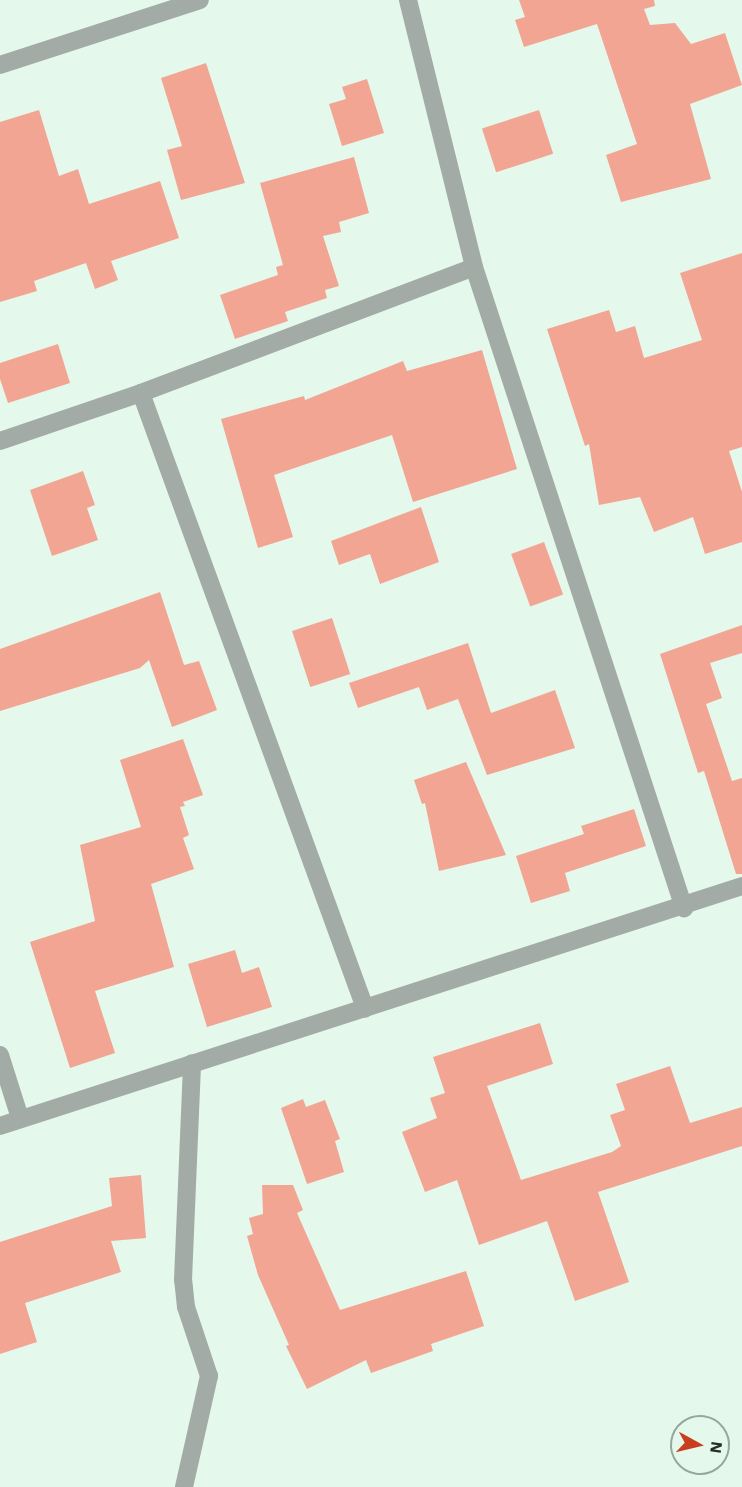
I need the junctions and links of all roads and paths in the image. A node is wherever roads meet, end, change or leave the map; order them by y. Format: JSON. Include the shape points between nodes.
{"nodes":[{"id":1,"x":200,"y":0,"type":"edge"},
{"id":2,"x":408,"y":0,"type":"edge"},
{"id":3,"x":0,"y":65,"type":"edge"},
{"id":4,"x":474,"y":267,"type":"junction"},
{"id":5,"x":141,"y":393,"type":"junction"},
{"id":6,"x":0,"y":441,"type":"edge"},
{"id":7,"x":742,"y":886,"type":"edge"},
{"id":8,"x":684,"y":908,"type":"junction"},
{"id":9,"x":364,"y":1008,"type":"junction"},
{"id":10,"x":0,"y":1055,"type":"edge"},
{"id":11,"x":192,"y":1063,"type":"junction"},
{"id":12,"x":20,"y":1118,"type":"junction"},
{"id":13,"x":0,"y":1126,"type":"edge"},
{"id":14,"x":184,"y":1487,"type":"edge"}],
"edges":[{"from":1,"to":3,"type":"street"},
{"from":2,"to":4,"type":"street"},
{"from":4,"to":5,"type":"street"},
{"from":4,"to":8,"type":"street"},
{"from":5,"to":6,"type":"street"},
{"from":5,"to":9,"type":"street"},
{"from":7,"to":8,"type":"street"},
{"from":8,"to":9,"type":"street"},
{"from":9,"to":11,"type":"street"},
{"from":10,"to":12,"type":"street"},
{"from":11,"to":12,"type":"street"},
{"from":11,"to":14,"type":"street","via":[[183,1280],[186,1307],[209,1376]]},
{"from":12,"to":13,"type":"street"}]}
